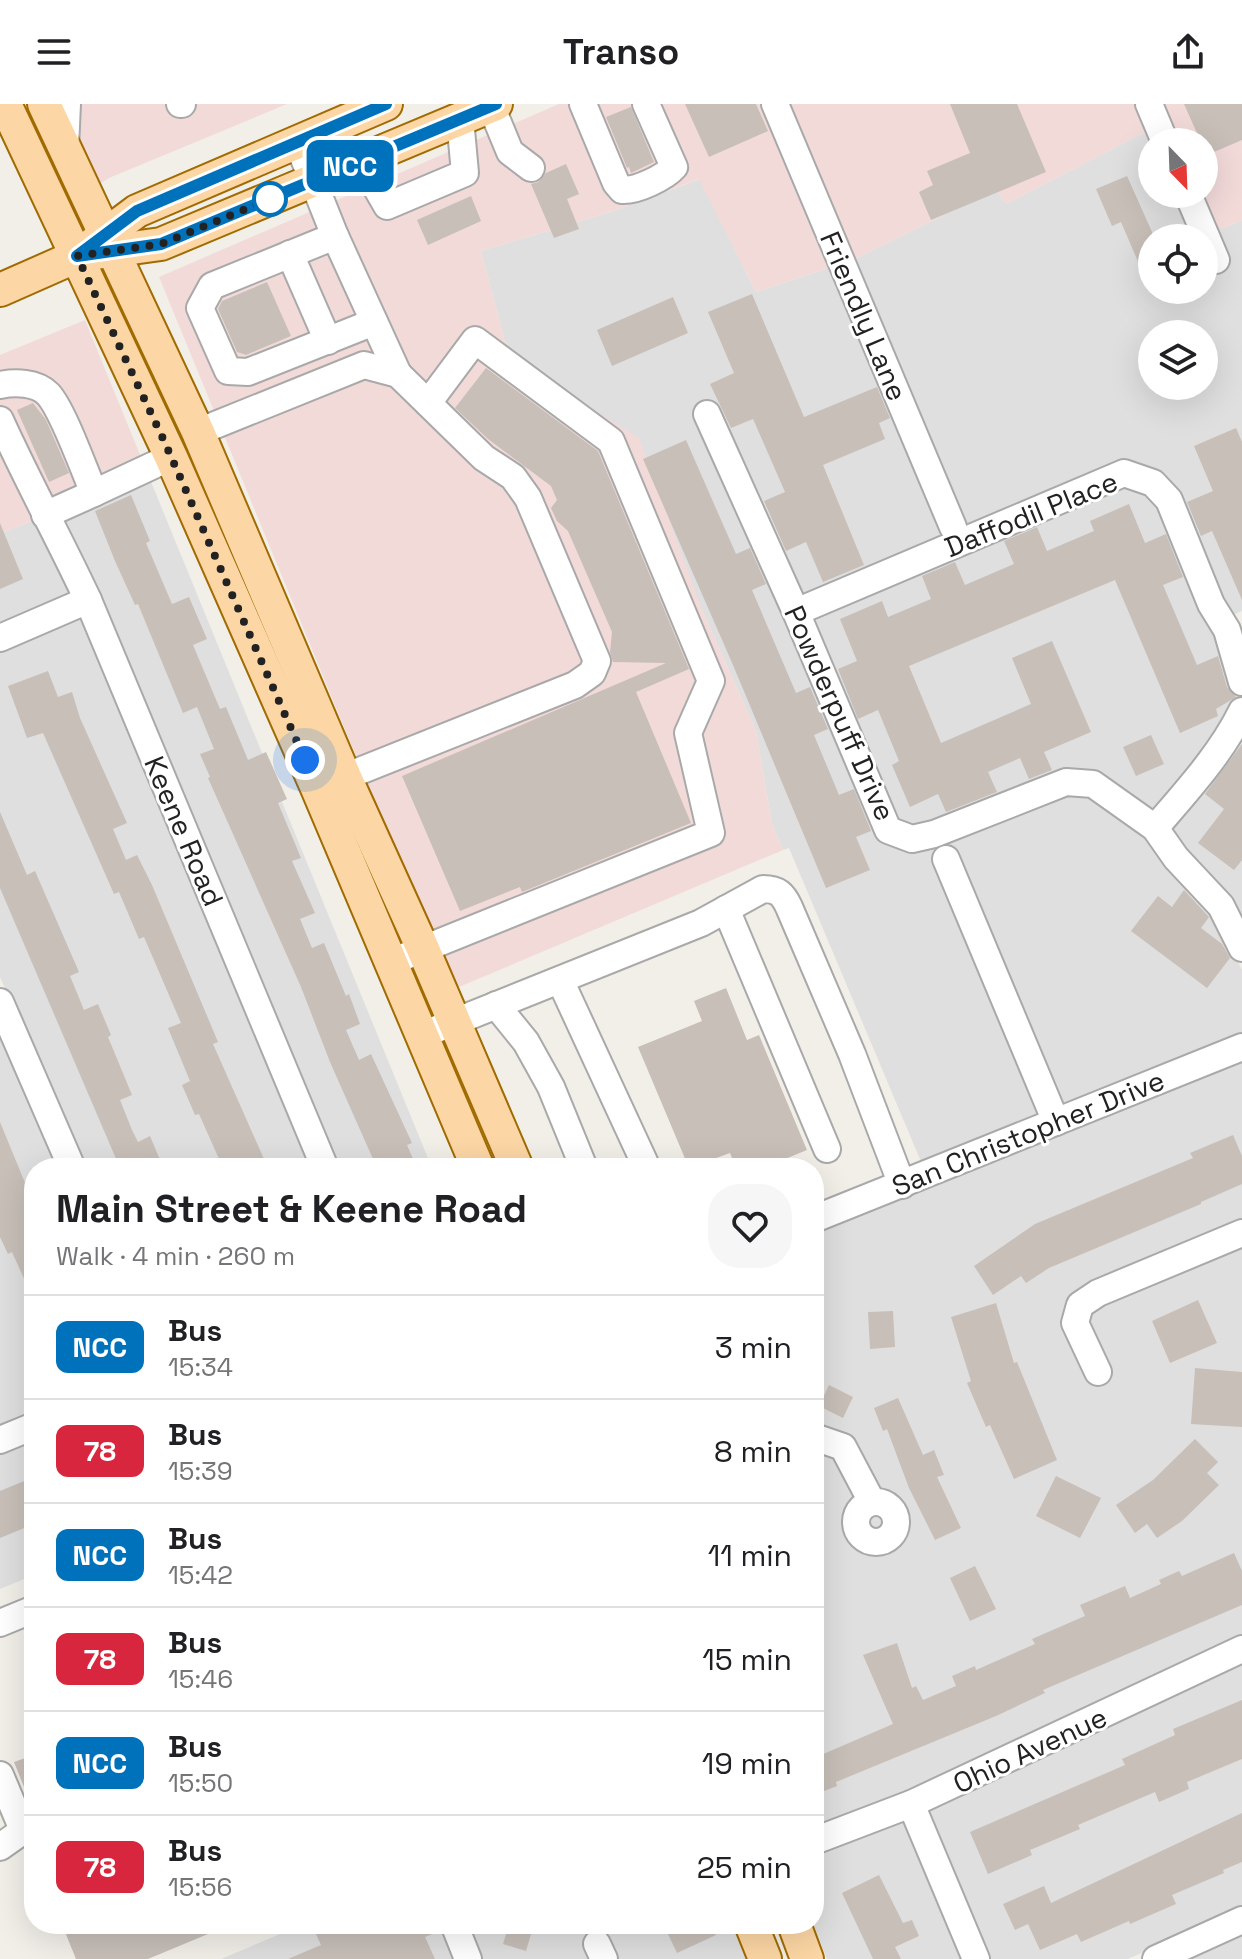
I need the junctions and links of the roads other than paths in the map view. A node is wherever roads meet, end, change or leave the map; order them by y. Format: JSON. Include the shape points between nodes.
{"nodes":[{"id":1,"x":5,"y":104,"type":"edge"},
{"id":2,"x":44,"y":104,"type":"edge"},
{"id":3,"x":67,"y":104,"type":"edge"},
{"id":4,"x":386,"y":104,"type":"edge"},
{"id":5,"x":583,"y":104,"type":"edge"},
{"id":6,"x":646,"y":104,"type":"edge"},
{"id":7,"x":775,"y":104,"type":"edge"},
{"id":8,"x":1149,"y":104,"type":"edge"},
{"id":9,"x":494,"y":105,"type":"edge"},
{"id":10,"x":351,"y":111,"type":"edge"},
{"id":11,"x":460,"y":119,"type":"junction"},
{"id":12,"x":1159,"y":128,"type":"edge"},
{"id":13,"x":297,"y":141,"type":"junction"},
{"id":14,"x":65,"y":148,"type":"junction"},
{"id":15,"x":361,"y":161,"type":"junction"},
{"id":16,"x":531,"y":168,"type":"dead end"},
{"id":17,"x":313,"y":181,"type":"junction"},
{"id":18,"x":335,"y":236,"type":"junction"},
{"id":19,"x":111,"y":242,"type":"junction"},
{"id":20,"x":290,"y":254,"type":"junction"},
{"id":21,"x":77,"y":256,"type":"junction"},
{"id":22,"x":0,"y":290,"type":"edge"},
{"id":23,"x":374,"y":322,"type":"junction"},
{"id":24,"x":328,"y":341,"type":"junction"},
{"id":25,"x":398,"y":374,"type":"junction"},
{"id":26,"x":0,"y":385,"type":"edge"},
{"id":27,"x":428,"y":403,"type":"junction"},
{"id":28,"x":707,"y":414,"type":"dead end"},
{"id":29,"x":0,"y":420,"type":"edge"},
{"id":30,"x":198,"y":432,"type":"junction"},
{"id":31,"x":171,"y":457,"type":"junction"},
{"id":32,"x":94,"y":493,"type":"junction"},
{"id":33,"x":40,"y":506,"type":"junction"},
{"id":34,"x":953,"y":527,"type":"dead end"},
{"id":35,"x":88,"y":600,"type":"junction"},
{"id":36,"x":796,"y":612,"type":"junction"},
{"id":37,"x":1234,"y":627,"type":"edge"},
{"id":38,"x":0,"y":638,"type":"edge"},
{"id":39,"x":1242,"y":682,"type":"edge"},
{"id":40,"x":1242,"y":711,"type":"edge"},
{"id":41,"x":331,"y":782,"type":"junction"},
{"id":42,"x":1155,"y":828,"type":"junction"},
{"id":43,"x":946,"y":859,"type":"dead end"},
{"id":44,"x":726,"y":909,"type":"junction"},
{"id":45,"x":1242,"y":948,"type":"edge"},
{"id":46,"x":423,"y":949,"type":"junction"},
{"id":47,"x":391,"y":962,"type":"junction"},
{"id":48,"x":560,"y":980,"type":"junction"},
{"id":49,"x":0,"y":1002,"type":"edge"},
{"id":50,"x":496,"y":1005,"type":"junction"},
{"id":51,"x":455,"y":1022,"type":"junction"},
{"id":52,"x":422,"y":1035,"type":"junction"},
{"id":53,"x":1242,"y":1047,"type":"edge"},
{"id":54,"x":1056,"y":1122,"type":"junction"},
{"id":55,"x":827,"y":1149,"type":"dead end"},
{"id":56,"x":68,"y":1158,"type":"edge"},
{"id":57,"x":321,"y":1158,"type":"edge"},
{"id":58,"x":474,"y":1158,"type":"edge"},
{"id":59,"x":513,"y":1158,"type":"edge"},
{"id":60,"x":580,"y":1158,"type":"edge"},
{"id":61,"x":642,"y":1158,"type":"edge"},
{"id":62,"x":902,"y":1185,"type":"junction"},
{"id":63,"x":824,"y":1215,"type":"edge"},
{"id":64,"x":1242,"y":1233,"type":"edge"},
{"id":65,"x":1098,"y":1372,"type":"dead end"},
{"id":66,"x":24,"y":1430,"type":"edge"},
{"id":67,"x":0,"y":1440,"type":"edge"},
{"id":68,"x":824,"y":1440,"type":"edge"},
{"id":69,"x":872,"y":1502,"type":"dead end"},
{"id":70,"x":24,"y":1613,"type":"edge"},
{"id":71,"x":0,"y":1623,"type":"edge"},
{"id":72,"x":1242,"y":1649,"type":"edge"},
{"id":73,"x":0,"y":1775,"type":"edge"},
{"id":74,"x":911,"y":1804,"type":"junction"},
{"id":75,"x":24,"y":1819,"type":"edge"},
{"id":76,"x":24,"y":1829,"type":"edge"},
{"id":77,"x":824,"y":1837,"type":"edge"},
{"id":78,"x":0,"y":1847,"type":"edge"},
{"id":79,"x":1242,"y":1920,"type":"edge"},
{"id":80,"x":458,"y":1934,"type":"edge"},
{"id":81,"x":755,"y":1934,"type":"edge"},
{"id":82,"x":798,"y":1934,"type":"edge"},
{"id":83,"x":468,"y":1959,"type":"edge"},
{"id":84,"x":765,"y":1959,"type":"edge"},
{"id":85,"x":807,"y":1959,"type":"edge"},
{"id":86,"x":976,"y":1959,"type":"edge"},
{"id":87,"x":1156,"y":1959,"type":"edge"}],
"edges":[{"from":1,"to":21,"type":"main road"},
{"from":2,"to":14,"type":"main road"},
{"from":3,"to":14,"type":"street"},
{"from":4,"to":10,"type":"main road"},
{"from":5,"to":6,"type":"street","via":[[616,183],[630,191],[673,170]]},
{"from":7,"to":34,"type":"street","name":"Friendly Lane"},
{"from":8,"to":12,"type":"street"},
{"from":9,"to":11,"type":"main road"},
{"from":9,"to":16,"type":"street","via":[[510,152]]},
{"from":10,"to":13,"type":"main road"},
{"from":11,"to":15,"type":"main road"},
{"from":11,"to":15,"type":"street","via":[[465,173],[387,206]]},
{"from":13,"to":17,"type":"street"},
{"from":13,"to":19,"type":"main road","via":[[137,211]]},
{"from":14,"to":19,"type":"main road"},
{"from":15,"to":17,"type":"main road"},
{"from":17,"to":18,"type":"street"},
{"from":17,"to":19,"type":"main road","via":[[161,244]]},
{"from":18,"to":20,"type":"street"},
{"from":18,"to":23,"type":"street"},
{"from":19,"to":21,"type":"main road"},
{"from":19,"to":30,"type":"main road"},
{"from":20,"to":24,"type":"street"},
{"from":20,"to":24,"type":"street","via":[[212,286],[200,308],[228,371],[248,372]]},
{"from":21,"to":22,"type":"main road"},
{"from":21,"to":31,"type":"main road"},
{"from":23,"to":24,"type":"street"},
{"from":23,"to":25,"type":"street"},
{"from":25,"to":27,"type":"street"},
{"from":25,"to":30,"type":"street","via":[[364,365]]},
{"from":26,"to":32,"type":"street","via":[[18,381],[47,393]]},
{"from":27,"to":41,"type":"street","via":[[484,458],[513,477],[528,498],[597,661],[592,673],[575,685]]},
{"from":27,"to":46,"type":"street","via":[[475,340],[611,441],[711,681],[688,733],[711,833]]},
{"from":28,"to":36,"type":"street","name":"Powderpuff Drive"},
{"from":29,"to":33,"type":"street","name":"Keene Road"},
{"from":30,"to":41,"type":"main road"},
{"from":31,"to":32,"type":"street"},
{"from":31,"to":41,"type":"main road"},
{"from":32,"to":33,"type":"street"},
{"from":33,"to":35,"type":"street","name":"Keene Road"},
{"from":35,"to":38,"type":"street"},
{"from":35,"to":57,"type":"street","name":"Keene Road"},
{"from":36,"to":37,"type":"street","name":"Daffodil Place","via":[[1124,473],[1153,483],[1169,500],[1211,604]]},
{"from":36,"to":42,"type":"street","name":"Powderpuff Drive","via":[[888,830],[912,839],[934,834],[1066,782],[1093,784]]},
{"from":37,"to":39,"type":"street","name":"Daffodil Place"},
{"from":40,"to":42,"type":"street"},
{"from":41,"to":46,"type":"main road"},
{"from":41,"to":47,"type":"main road"},
{"from":42,"to":45,"type":"street","name":"Powderpuff Drive","via":[[1221,906]]},
{"from":43,"to":54,"type":"street"},
{"from":44,"to":48,"type":"street"},
{"from":44,"to":55,"type":"street"},
{"from":44,"to":62,"type":"street","via":[[763,889],[784,897]]},
{"from":46,"to":47,"type":"street"},
{"from":46,"to":51,"type":"main road"},
{"from":47,"to":52,"type":"main road"},
{"from":48,"to":50,"type":"street"},
{"from":48,"to":61,"type":"street"},
{"from":49,"to":56,"type":"street"},
{"from":50,"to":51,"type":"street"},
{"from":50,"to":60,"type":"street","via":[[526,1042],[551,1087]]},
{"from":51,"to":52,"type":"street"},
{"from":51,"to":59,"type":"main road"},
{"from":52,"to":58,"type":"main road"},
{"from":53,"to":54,"type":"street","name":"San Christopher Drive"},
{"from":54,"to":62,"type":"street","name":"San Christopher Drive"},
{"from":62,"to":63,"type":"street","name":"San Christopher Drive"},
{"from":64,"to":65,"type":"street","via":[[1080,1305],[1075,1323]]},
{"from":66,"to":67,"type":"street"},
{"from":68,"to":69,"type":"street","via":[[843,1447]]},
{"from":70,"to":71,"type":"street"},
{"from":72,"to":74,"type":"street","name":"Ohio Avenue"},
{"from":73,"to":75,"type":"street"},
{"from":74,"to":77,"type":"street","name":"Ohio Avenue"},
{"from":74,"to":86,"type":"street"},
{"from":76,"to":78,"type":"street"},
{"from":79,"to":87,"type":"street"},
{"from":80,"to":83,"type":"street"},
{"from":81,"to":84,"type":"main road"},
{"from":82,"to":85,"type":"main road"}]}
